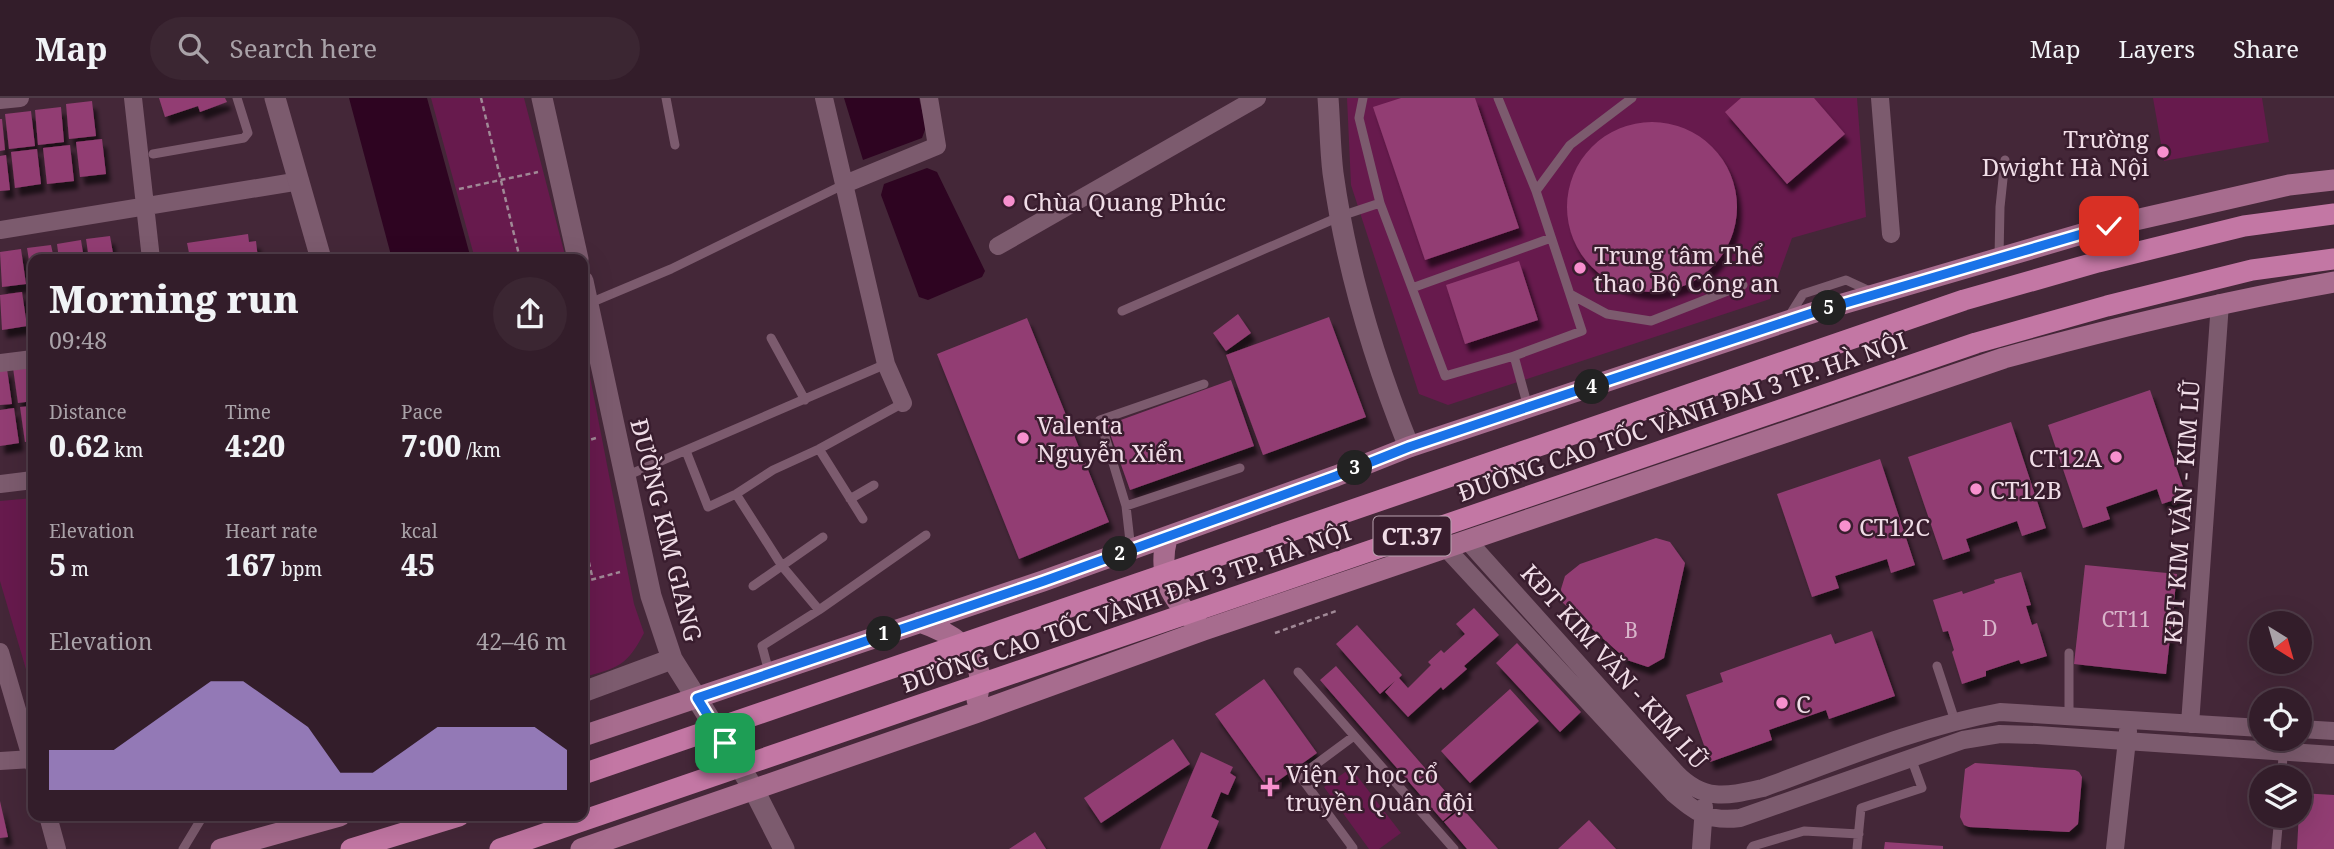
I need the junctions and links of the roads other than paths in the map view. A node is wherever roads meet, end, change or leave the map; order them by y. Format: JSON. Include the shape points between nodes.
{"nodes":[{"id":1,"x":20,"y":98,"type":"edge"},
{"id":2,"x":133,"y":98,"type":"edge"},
{"id":3,"x":237,"y":98,"type":"edge"},
{"id":4,"x":275,"y":98,"type":"edge"},
{"id":5,"x":542,"y":98,"type":"edge"},
{"id":6,"x":666,"y":98,"type":"edge"},
{"id":7,"x":824,"y":98,"type":"edge"},
{"id":8,"x":929,"y":98,"type":"edge"},
{"id":9,"x":1257,"y":98,"type":"edge"},
{"id":10,"x":1328,"y":98,"type":"edge"},
{"id":11,"x":1363,"y":98,"type":"edge"},
{"id":12,"x":1498,"y":98,"type":"edge"},
{"id":13,"x":1632,"y":98,"type":"edge"},
{"id":14,"x":1880,"y":98,"type":"edge"},
{"id":15,"x":0,"y":100,"type":"edge"},
{"id":16,"x":675,"y":145,"type":"dead end"},
{"id":17,"x":153,"y":154,"type":"dead end"},
{"id":18,"x":2005,"y":160,"type":"dead end"},
{"id":19,"x":2334,"y":180,"type":"edge"},
{"id":20,"x":300,"y":181,"type":"junction"},
{"id":21,"x":845,"y":184,"type":"junction"},
{"id":22,"x":1536,"y":191,"type":"junction"},
{"id":23,"x":1380,"y":203,"type":"junction"},
{"id":24,"x":145,"y":206,"type":"junction"},
{"id":25,"x":2334,"y":214,"type":"edge"},
{"id":26,"x":1341,"y":216,"type":"junction"},
{"id":27,"x":0,"y":230,"type":"edge"},
{"id":28,"x":1891,"y":234,"type":"dead end"},
{"id":29,"x":1551,"y":238,"type":"junction"},
{"id":30,"x":998,"y":246,"type":"dead end"},
{"id":31,"x":150,"y":254,"type":"edge"},
{"id":32,"x":320,"y":254,"type":"edge"},
{"id":33,"x":577,"y":254,"type":"edge"},
{"id":34,"x":1999,"y":258,"type":"junction"},
{"id":35,"x":2334,"y":259,"type":"edge"},
{"id":36,"x":2334,"y":282,"type":"edge"},
{"id":37,"x":1743,"y":285,"type":"dead end"},
{"id":38,"x":1412,"y":288,"type":"junction"},
{"id":39,"x":1570,"y":294,"type":"junction"},
{"id":40,"x":2220,"y":303,"type":"junction"},
{"id":41,"x":588,"y":304,"type":"joint"},
{"id":42,"x":1122,"y":310,"type":"dead end"},
{"id":43,"x":771,"y":338,"type":"dead end"},
{"id":44,"x":1514,"y":356,"type":"junction"},
{"id":45,"x":28,"y":360,"type":"edge"},
{"id":46,"x":0,"y":363,"type":"edge"},
{"id":47,"x":886,"y":365,"type":"junction"},
{"id":48,"x":1204,"y":384,"type":"dead end"},
{"id":49,"x":804,"y":400,"type":"junction"},
{"id":50,"x":903,"y":403,"type":"joint"},
{"id":51,"x":1528,"y":407,"type":"junction"},
{"id":52,"x":1409,"y":447,"type":"junction"},
{"id":53,"x":819,"y":449,"type":"junction"},
{"id":54,"x":686,"y":451,"type":"junction"},
{"id":55,"x":1240,"y":468,"type":"dead end"},
{"id":56,"x":625,"y":477,"type":"junction"},
{"id":57,"x":28,"y":481,"type":"edge"},
{"id":58,"x":0,"y":484,"type":"edge"},
{"id":59,"x":874,"y":485,"type":"dead end"},
{"id":60,"x":736,"y":494,"type":"junction"},
{"id":61,"x":850,"y":499,"type":"junction"},
{"id":62,"x":1126,"y":506,"type":"junction"},
{"id":63,"x":863,"y":519,"type":"dead end"},
{"id":64,"x":926,"y":535,"type":"dead end"},
{"id":65,"x":823,"y":537,"type":"dead end"},
{"id":66,"x":1167,"y":538,"type":"junction"},
{"id":67,"x":1467,"y":540,"type":"junction"},
{"id":68,"x":1445,"y":547,"type":"junction"},
{"id":69,"x":1131,"y":550,"type":"junction"},
{"id":70,"x":782,"y":566,"type":"junction"},
{"id":71,"x":753,"y":586,"type":"dead end"},
{"id":72,"x":820,"y":610,"type":"junction"},
{"id":73,"x":920,"y":622,"type":"junction"},
{"id":74,"x":1204,"y":630,"type":"junction"},
{"id":75,"x":0,"y":652,"type":"edge"},
{"id":76,"x":2069,"y":653,"type":"dead end"},
{"id":77,"x":672,"y":659,"type":"junction"},
{"id":78,"x":1937,"y":666,"type":"dead end"},
{"id":79,"x":769,"y":672,"type":"junction"},
{"id":80,"x":1298,"y":672,"type":"dead end"},
{"id":81,"x":588,"y":690,"type":"edge"},
{"id":82,"x":697,"y":698,"type":"junction"},
{"id":83,"x":1618,"y":706,"type":"junction"},
{"id":84,"x":975,"y":713,"type":"junction"},
{"id":85,"x":2038,"y":715,"type":"junction"},
{"id":86,"x":2069,"y":716,"type":"junction"},
{"id":87,"x":2128,"y":719,"type":"junction"},
{"id":88,"x":1605,"y":720,"type":"junction"},
{"id":89,"x":1955,"y":721,"type":"junction"},
{"id":90,"x":2190,"y":724,"type":"junction"},
{"id":91,"x":2249,"y":727,"type":"edge"},
{"id":92,"x":1928,"y":730,"type":"junction"},
{"id":93,"x":2312,"y":730,"type":"edge"},
{"id":94,"x":2334,"y":731,"type":"edge"},
{"id":95,"x":588,"y":734,"type":"edge"},
{"id":96,"x":2037,"y":735,"type":"junction"},
{"id":97,"x":1354,"y":736,"type":"junction"},
{"id":98,"x":2127,"y":741,"type":"junction"},
{"id":99,"x":28,"y":745,"type":"edge"},
{"id":100,"x":1933,"y":750,"type":"junction"},
{"id":101,"x":2283,"y":752,"type":"junction"},
{"id":102,"x":2334,"y":755,"type":"edge"},
{"id":103,"x":1911,"y":758,"type":"junction"},
{"id":104,"x":0,"y":761,"type":"edge"},
{"id":105,"x":28,"y":762,"type":"edge"},
{"id":106,"x":2282,"y":765,"type":"edge"},
{"id":107,"x":588,"y":772,"type":"edge"},
{"id":108,"x":753,"y":788,"type":"junction"},
{"id":109,"x":1704,"y":793,"type":"junction"},
{"id":110,"x":1703,"y":816,"type":"junction"},
{"id":111,"x":588,"y":819,"type":"edge"},
{"id":112,"x":49,"y":821,"type":"edge"},
{"id":113,"x":200,"y":821,"type":"edge"},
{"id":114,"x":322,"y":821,"type":"edge"},
{"id":115,"x":443,"y":821,"type":"edge"},
{"id":116,"x":582,"y":821,"type":"edge"},
{"id":117,"x":2278,"y":828,"type":"edge"},
{"id":118,"x":1859,"y":834,"type":"junction"},
{"id":119,"x":1353,"y":848,"type":"edge"},
{"id":120,"x":57,"y":849,"type":"edge"},
{"id":121,"x":183,"y":849,"type":"edge"},
{"id":122,"x":221,"y":849,"type":"edge"},
{"id":123,"x":351,"y":849,"type":"edge"},
{"id":124,"x":500,"y":849,"type":"edge"},
{"id":125,"x":581,"y":849,"type":"edge"},
{"id":126,"x":784,"y":849,"type":"edge"},
{"id":127,"x":1454,"y":849,"type":"edge"},
{"id":128,"x":1701,"y":849,"type":"edge"},
{"id":129,"x":1751,"y":849,"type":"edge"},
{"id":130,"x":1857,"y":849,"type":"edge"},
{"id":131,"x":2115,"y":849,"type":"edge"},
{"id":132,"x":2276,"y":849,"type":"edge"}],
"edges":[{"from":1,"to":15,"type":"street"},
{"from":2,"to":24,"type":"street"},
{"from":3,"to":17,"type":"lane","via":[[248,133],[244,138]]},
{"from":4,"to":20,"type":"main road"},
{"from":5,"to":33,"type":"main road"},
{"from":6,"to":16,"type":"lane"},
{"from":7,"to":21,"type":"street"},
{"from":8,"to":21,"type":"street","via":[[937,146]]},
{"from":9,"to":30,"type":"street"},
{"from":10,"to":26,"type":"main road"},
{"from":11,"to":23,"type":"lane","via":[[1359,118]]},
{"from":12,"to":22,"type":"lane"},
{"from":13,"to":22,"type":"lane","via":[[1570,145]]},
{"from":14,"to":28,"type":"street"},
{"from":18,"to":34,"type":"lane"},
{"from":19,"to":34,"type":"main road","via":[[2289,185],[2109,226]]},
{"from":20,"to":24,"type":"street"},
{"from":20,"to":32,"type":"main road"},
{"from":21,"to":41,"type":"lane"},
{"from":21,"to":47,"type":"street"},
{"from":22,"to":29,"type":"lane"},
{"from":23,"to":26,"type":"lane"},
{"from":23,"to":38,"type":"lane"},
{"from":24,"to":27,"type":"street"},
{"from":24,"to":31,"type":"street"},
{"from":25,"to":107,"type":"highway","name":"ĐƯỜNG CAO TỐC VÀNH ĐAI 3 TP. HÀ NỘI","number":"CT.37","via":[[2244,226],[1964,300]]},
{"from":26,"to":42,"type":"lane"},
{"from":26,"to":52,"type":"main road","via":[[1367,323]]},
{"from":29,"to":38,"type":"lane"},
{"from":29,"to":39,"type":"lane"},
{"from":34,"to":51,"type":"main road","via":[[1785,322]]},
{"from":35,"to":111,"type":"highway","name":"ĐƯỜNG CAO TỐC VÀNH ĐAI 3 TP. HÀ NỘI","number":"CT.37","via":[[2252,270],[1976,343]]},
{"from":36,"to":40,"type":"main road"},
{"from":37,"to":39,"type":"lane","via":[[1651,321],[1606,314]]},
{"from":38,"to":44,"type":"lane","via":[[1445,376]]},
{"from":39,"to":44,"type":"lane","via":[[1582,331]]},
{"from":40,"to":67,"type":"main road","via":[[2004,358]]},
{"from":40,"to":90,"type":"street","name":"KĐT KIM VĂN - KIM LŨ"},
{"from":41,"to":56,"type":"main road","name":"ĐƯỜNG KIM GIANG"},
{"from":43,"to":49,"type":"lane"},
{"from":44,"to":51,"type":"lane"},
{"from":45,"to":46,"type":"street"},
{"from":47,"to":49,"type":"lane"},
{"from":47,"to":50,"type":"street"},
{"from":48,"to":62,"type":"lane","via":[[1100,421]]},
{"from":49,"to":54,"type":"lane"},
{"from":50,"to":53,"type":"lane"},
{"from":51,"to":52,"type":"main road"},
{"from":52,"to":66,"type":"main road"},
{"from":53,"to":60,"type":"lane"},
{"from":53,"to":61,"type":"lane"},
{"from":54,"to":56,"type":"lane"},
{"from":54,"to":60,"type":"lane","via":[[708,507]]},
{"from":55,"to":62,"type":"lane"},
{"from":56,"to":77,"type":"main road","name":"ĐƯỜNG KIM GIANG","via":[[651,596]]},
{"from":57,"to":58,"type":"street"},
{"from":59,"to":61,"type":"lane"},
{"from":60,"to":70,"type":"lane"},
{"from":61,"to":63,"type":"lane"},
{"from":62,"to":69,"type":"lane"},
{"from":64,"to":72,"type":"lane"},
{"from":65,"to":70,"type":"lane"},
{"from":66,"to":69,"type":"main road"},
{"from":66,"to":74,"type":"main road","via":[[1162,558],[1167,583],[1184,611]]},
{"from":67,"to":68,"type":"main road"},
{"from":67,"to":83,"type":"street","name":"KĐT KIM VĂN - KIM LŨ"},
{"from":68,"to":74,"type":"main road"},
{"from":68,"to":88,"type":"street","name":"KĐT KIM VĂN - KIM LŨ"},
{"from":69,"to":73,"type":"main road"},
{"from":70,"to":71,"type":"lane"},
{"from":70,"to":72,"type":"lane"},
{"from":72,"to":79,"type":"lane","via":[[762,646]]},
{"from":73,"to":79,"type":"main road"},
{"from":73,"to":84,"type":"main road","via":[[943,630],[974,661],[979,672]]},
{"from":74,"to":84,"type":"main road"},
{"from":75,"to":99,"type":"street"},
{"from":76,"to":86,"type":"lane"},
{"from":77,"to":81,"type":"main road"},
{"from":77,"to":82,"type":"main road","name":"ĐƯỜNG KIM GIANG"},
{"from":78,"to":89,"type":"lane"},
{"from":79,"to":82,"type":"main road"},
{"from":80,"to":97,"type":"lane"},
{"from":82,"to":95,"type":"main road"},
{"from":82,"to":108,"type":"main road","name":"ĐƯỜNG KIM GIANG"},
{"from":83,"to":88,"type":"street"},
{"from":83,"to":109,"type":"street","name":"KĐT KIM VĂN - KIM LŨ","via":[[1682,780]]},
{"from":84,"to":108,"type":"main road"},
{"from":85,"to":86,"type":"street","name":"KĐT KIM VĂN - KIM LŨ"},
{"from":85,"to":89,"type":"street","name":"KĐT KIM VĂN - KIM LŨ","via":[[2000,712]]},
{"from":85,"to":96,"type":"street"},
{"from":86,"to":87,"type":"street","name":"KĐT KIM VĂN - KIM LŨ"},
{"from":87,"to":90,"type":"street","name":"KĐT KIM VĂN - KIM LŨ"},
{"from":87,"to":98,"type":"street"},
{"from":88,"to":110,"type":"street","name":"KĐT KIM VĂN - KIM LŨ","via":[[1673,793]]},
{"from":89,"to":92,"type":"street","name":"KĐT KIM VĂN - KIM LŨ"},
{"from":90,"to":91,"type":"street","name":"KĐT KIM VĂN - KIM LŨ"},
{"from":92,"to":100,"type":"street"},
{"from":92,"to":109,"type":"street","name":"KĐT KIM VĂN - KIM LŨ","via":[[1763,788],[1735,794]]},
{"from":93,"to":94,"type":"street"},
{"from":96,"to":98,"type":"street"},
{"from":96,"to":100,"type":"street","via":[[2000,734]]},
{"from":97,"to":119,"type":"lane","via":[[1300,776]]},
{"from":97,"to":127,"type":"lane"},
{"from":98,"to":101,"type":"street"},
{"from":98,"to":131,"type":"street"},
{"from":100,"to":103,"type":"street"},
{"from":101,"to":102,"type":"street"},
{"from":101,"to":106,"type":"lane"},
{"from":103,"to":110,"type":"street","via":[[1740,818]]},
{"from":103,"to":118,"type":"lane","via":[[1922,788],[1861,808]]},
{"from":104,"to":105,"type":"street"},
{"from":108,"to":125,"type":"main road"},
{"from":108,"to":126,"type":"main road","name":"ĐƯỜNG KIM GIANG"},
{"from":109,"to":110,"type":"street"},
{"from":110,"to":128,"type":"street"},
{"from":112,"to":120,"type":"street"},
{"from":113,"to":121,"type":"lane"},
{"from":114,"to":122,"type":"main road"},
{"from":115,"to":123,"type":"highway"},
{"from":116,"to":124,"type":"highway","name":"ĐƯỜNG CAO TỐC VÀNH ĐAI 3 TP. HÀ NỘI","number":"CT.37"},
{"from":117,"to":132,"type":"lane"},
{"from":118,"to":129,"type":"lane","via":[[1804,831]]},
{"from":118,"to":130,"type":"lane"}]}
